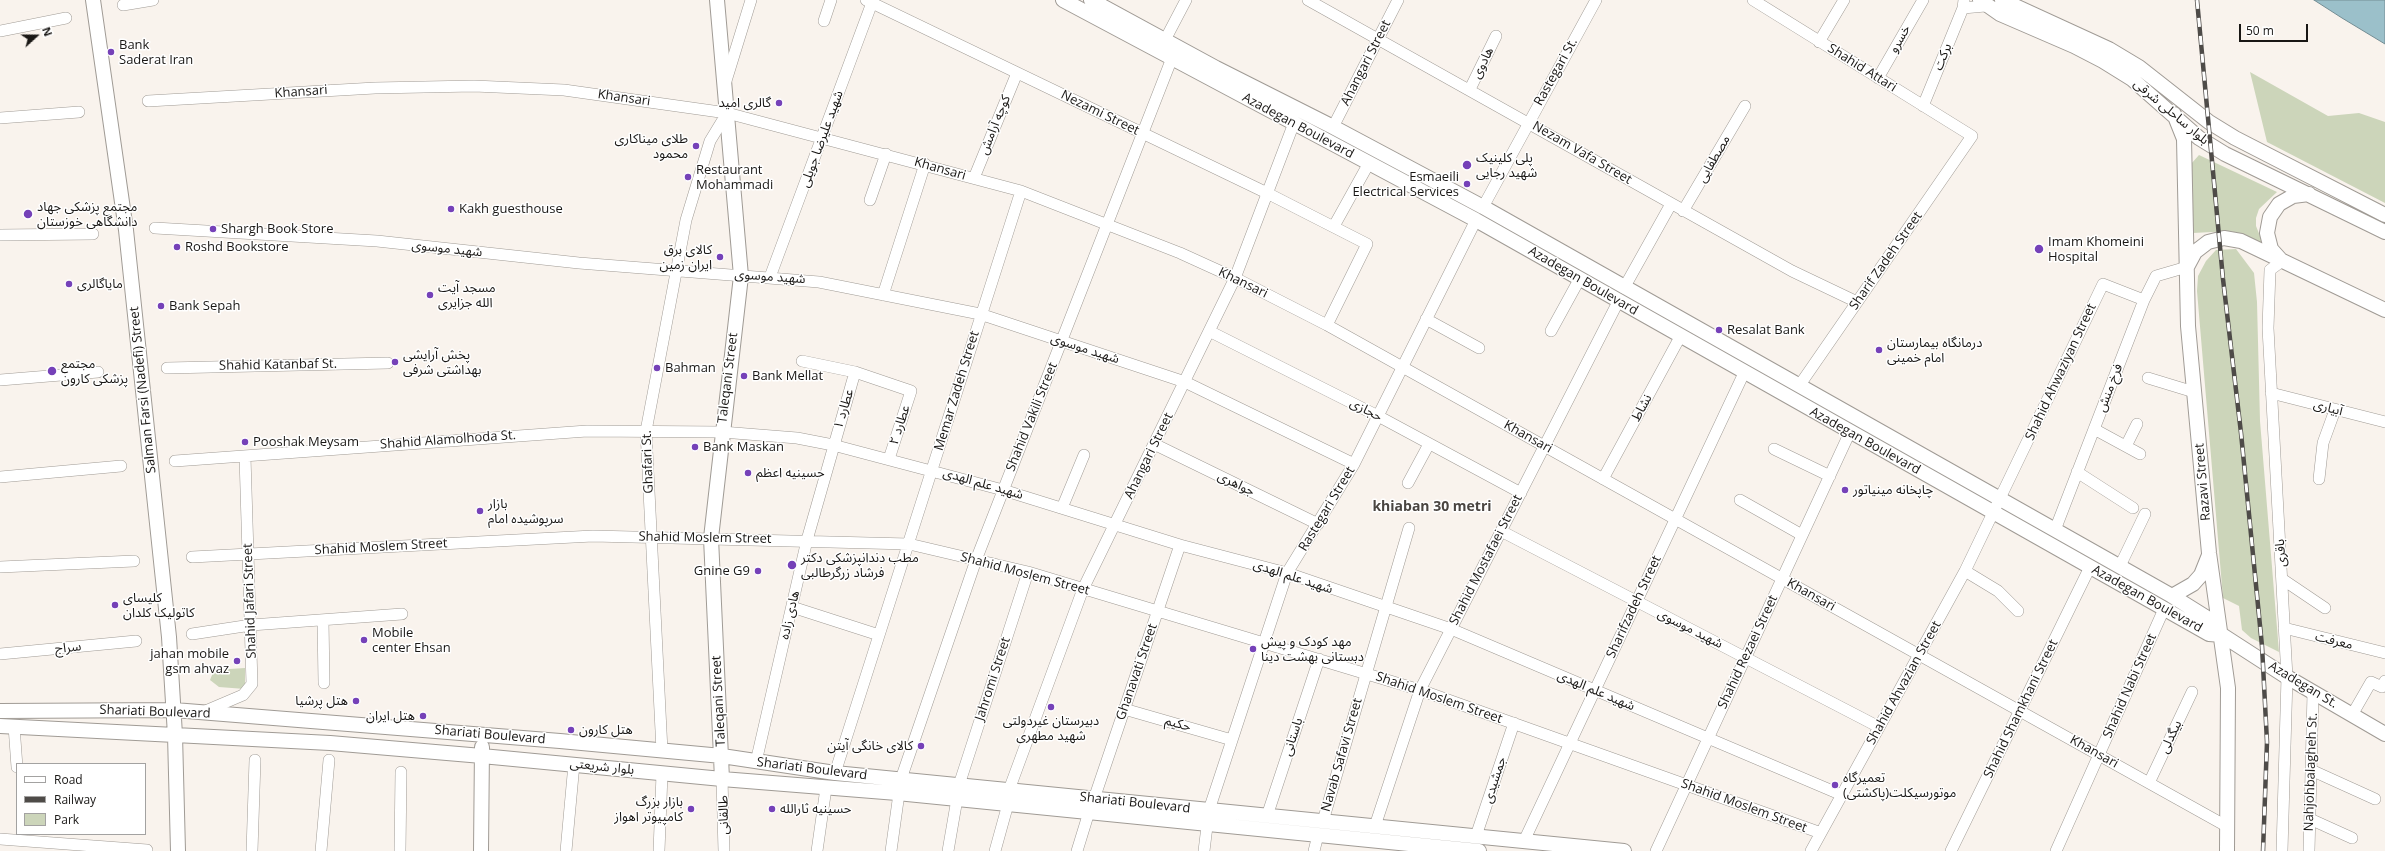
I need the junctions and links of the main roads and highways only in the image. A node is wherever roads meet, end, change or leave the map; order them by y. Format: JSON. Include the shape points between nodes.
{"nodes":[{"id":1,"x":93,"y":0,"type":"edge"},
{"id":2,"x":717,"y":0,"type":"edge"},
{"id":3,"x":1063,"y":0,"type":"edge"},
{"id":4,"x":1091,"y":0,"type":"edge"},
{"id":5,"x":2002,"y":0,"type":"edge"},
{"id":6,"x":1983,"y":3,"type":"edge"},
{"id":7,"x":2184,"y":102,"type":"junction"},
{"id":8,"x":2174,"y":114,"type":"junction"},
{"id":9,"x":2309,"y":194,"type":"junction"},
{"id":10,"x":2385,"y":215,"type":"edge"},
{"id":11,"x":2385,"y":232,"type":"edge"},
{"id":12,"x":2282,"y":261,"type":"junction"},
{"id":13,"x":2187,"y":267,"type":"junction"},
{"id":14,"x":1658,"y":307,"type":"junction"},
{"id":15,"x":2385,"y":310,"type":"edge"},
{"id":16,"x":1651,"y":321,"type":"junction"},
{"id":17,"x":2209,"y":553,"type":"junction"},
{"id":18,"x":2172,"y":596,"type":"junction"},
{"id":19,"x":2222,"y":635,"type":"junction"},
{"id":20,"x":0,"y":710,"type":"edge"},
{"id":21,"x":174,"y":710,"type":"junction"},
{"id":22,"x":0,"y":726,"type":"edge"},
{"id":23,"x":2385,"y":734,"type":"edge"},
{"id":24,"x":175,"y":735,"type":"junction"},
{"id":25,"x":483,"y":736,"type":"junction"},
{"id":26,"x":482,"y":756,"type":"junction"},
{"id":27,"x":722,"y":756,"type":"junction"},
{"id":28,"x":722,"y":779,"type":"junction"},
{"id":29,"x":899,"y":786,"type":"junction"},
{"id":30,"x":1008,"y":797,"type":"junction"},
{"id":31,"x":1209,"y":817,"type":"junction"},
{"id":32,"x":1373,"y":839,"type":"edge"},
{"id":33,"x":1463,"y":850,"type":"edge"},
{"id":34,"x":178,"y":851,"type":"edge"},
{"id":35,"x":481,"y":851,"type":"edge"},
{"id":36,"x":1479,"y":851,"type":"edge"},
{"id":37,"x":1624,"y":851,"type":"edge"},
{"id":38,"x":2227,"y":851,"type":"edge"}],
"edges":[{"from":1,"to":21,"type":"main road","name":"Salman Farsi (Nadefi) Street","via":[[126,238],[168,621]]},
{"from":2,"to":27,"type":"main road","name":"Taleqani Street","via":[[741,276],[711,538]]},
{"from":3,"to":16,"type":"main road","name":"Azadegan Boulevard","via":[[1476,220]]},
{"from":4,"to":14,"type":"main road","name":"Azadegan Boulevard","via":[[1483,207]]},
{"from":5,"to":7,"type":"main road","name":"بلوار ساحلی شرقی","via":[[2109,49],[2139,67]]},
{"from":6,"to":8,"type":"main road","name":"بلوار ساحلی شرقی","via":[[2000,14],[2103,61],[2132,79]]},
{"from":7,"to":8,"type":"main road"},
{"from":7,"to":10,"type":"main road","name":"بلوار ساحلی شرقی","via":[[2235,138]]},
{"from":8,"to":9,"type":"main road","name":"بلوار ساحلی شرقی","via":[[2200,138],[2225,154]]},
{"from":8,"to":13,"type":"main road","name":"Razavi Street","via":[[2184,140]]},
{"from":9,"to":11,"type":"main road","name":"بلوار ساحلی شرقی"},
{"from":9,"to":12,"type":"main road","via":[[2293,196],[2279,204],[2270,217],[2267,233],[2271,249]]},
{"from":12,"to":13,"type":"main road","via":[[2241,240],[2224,238],[2208,242],[2195,252]]},
{"from":12,"to":15,"type":"main road"},
{"from":13,"to":17,"type":"main road","name":"Razavi Street","via":[[2188,326]]},
{"from":14,"to":16,"type":"main road"},
{"from":14,"to":18,"type":"main road","name":"Azadegan Boulevard"},
{"from":16,"to":19,"type":"main road","name":"Azadegan Boulevard","via":[[2209,634]]},
{"from":17,"to":18,"type":"main road","via":[[2201,575],[2193,584]]},
{"from":17,"to":19,"type":"main road","name":"Razavi Street"},
{"from":18,"to":19,"type":"main road","name":"Azadegan Boulevard","via":[[2212,621]]},
{"from":19,"to":23,"type":"main road","name":"Azadegan St.","via":[[2286,677]]},
{"from":19,"to":38,"type":"main road","name":"Razavi Street","via":[[2229,707]]},
{"from":20,"to":21,"type":"main road","name":"Shariati Boulevard"},
{"from":21,"to":24,"type":"main road","name":"Salman Farsi (Nadefi) Street"},
{"from":21,"to":25,"type":"main road","name":"Shariati Boulevard"},
{"from":22,"to":24,"type":"main road","name":"Shariati Boulevard"},
{"from":24,"to":26,"type":"main road","name":"Shariati Boulevard","via":[[330,743]]},
{"from":24,"to":34,"type":"main road","name":"Salman Farsi (Nadefi) Street"},
{"from":25,"to":26,"type":"main road"},
{"from":25,"to":27,"type":"main road","name":"Shariati Boulevard"},
{"from":26,"to":28,"type":"main road","name":"بلوار شریعتی"},
{"from":26,"to":35,"type":"main road"},
{"from":27,"to":28,"type":"main road","name":"Taleqani Street"},
{"from":27,"to":29,"type":"main road","name":"Shariati Boulevard","via":[[835,773]]},
{"from":28,"to":29,"type":"main road","name":"Shariati Boulevard","via":[[826,788]]},
{"from":29,"to":30,"type":"main road","name":"Shariati Boulevard"},
{"from":30,"to":31,"type":"main road","name":"Shariati Boulevard","via":[[1094,799]]},
{"from":30,"to":31,"type":"main road","name":"Shariati Boulevard","via":[[1089,812]]},
{"from":31,"to":32,"type":"main road","name":"Shariati Boulevard","via":[[1318,835]]},
{"from":31,"to":32,"type":"main road","name":"Shariati Boulevard","via":[[1267,816],[1323,821]]},
{"from":32,"to":33,"type":"main road","name":"Shariati Boulevard"},
{"from":32,"to":37,"type":"main road","name":"Shariati Boulevard","via":[[1476,836]]},
{"from":33,"to":36,"type":"main road","name":"Shariati Boulevard"}]}
